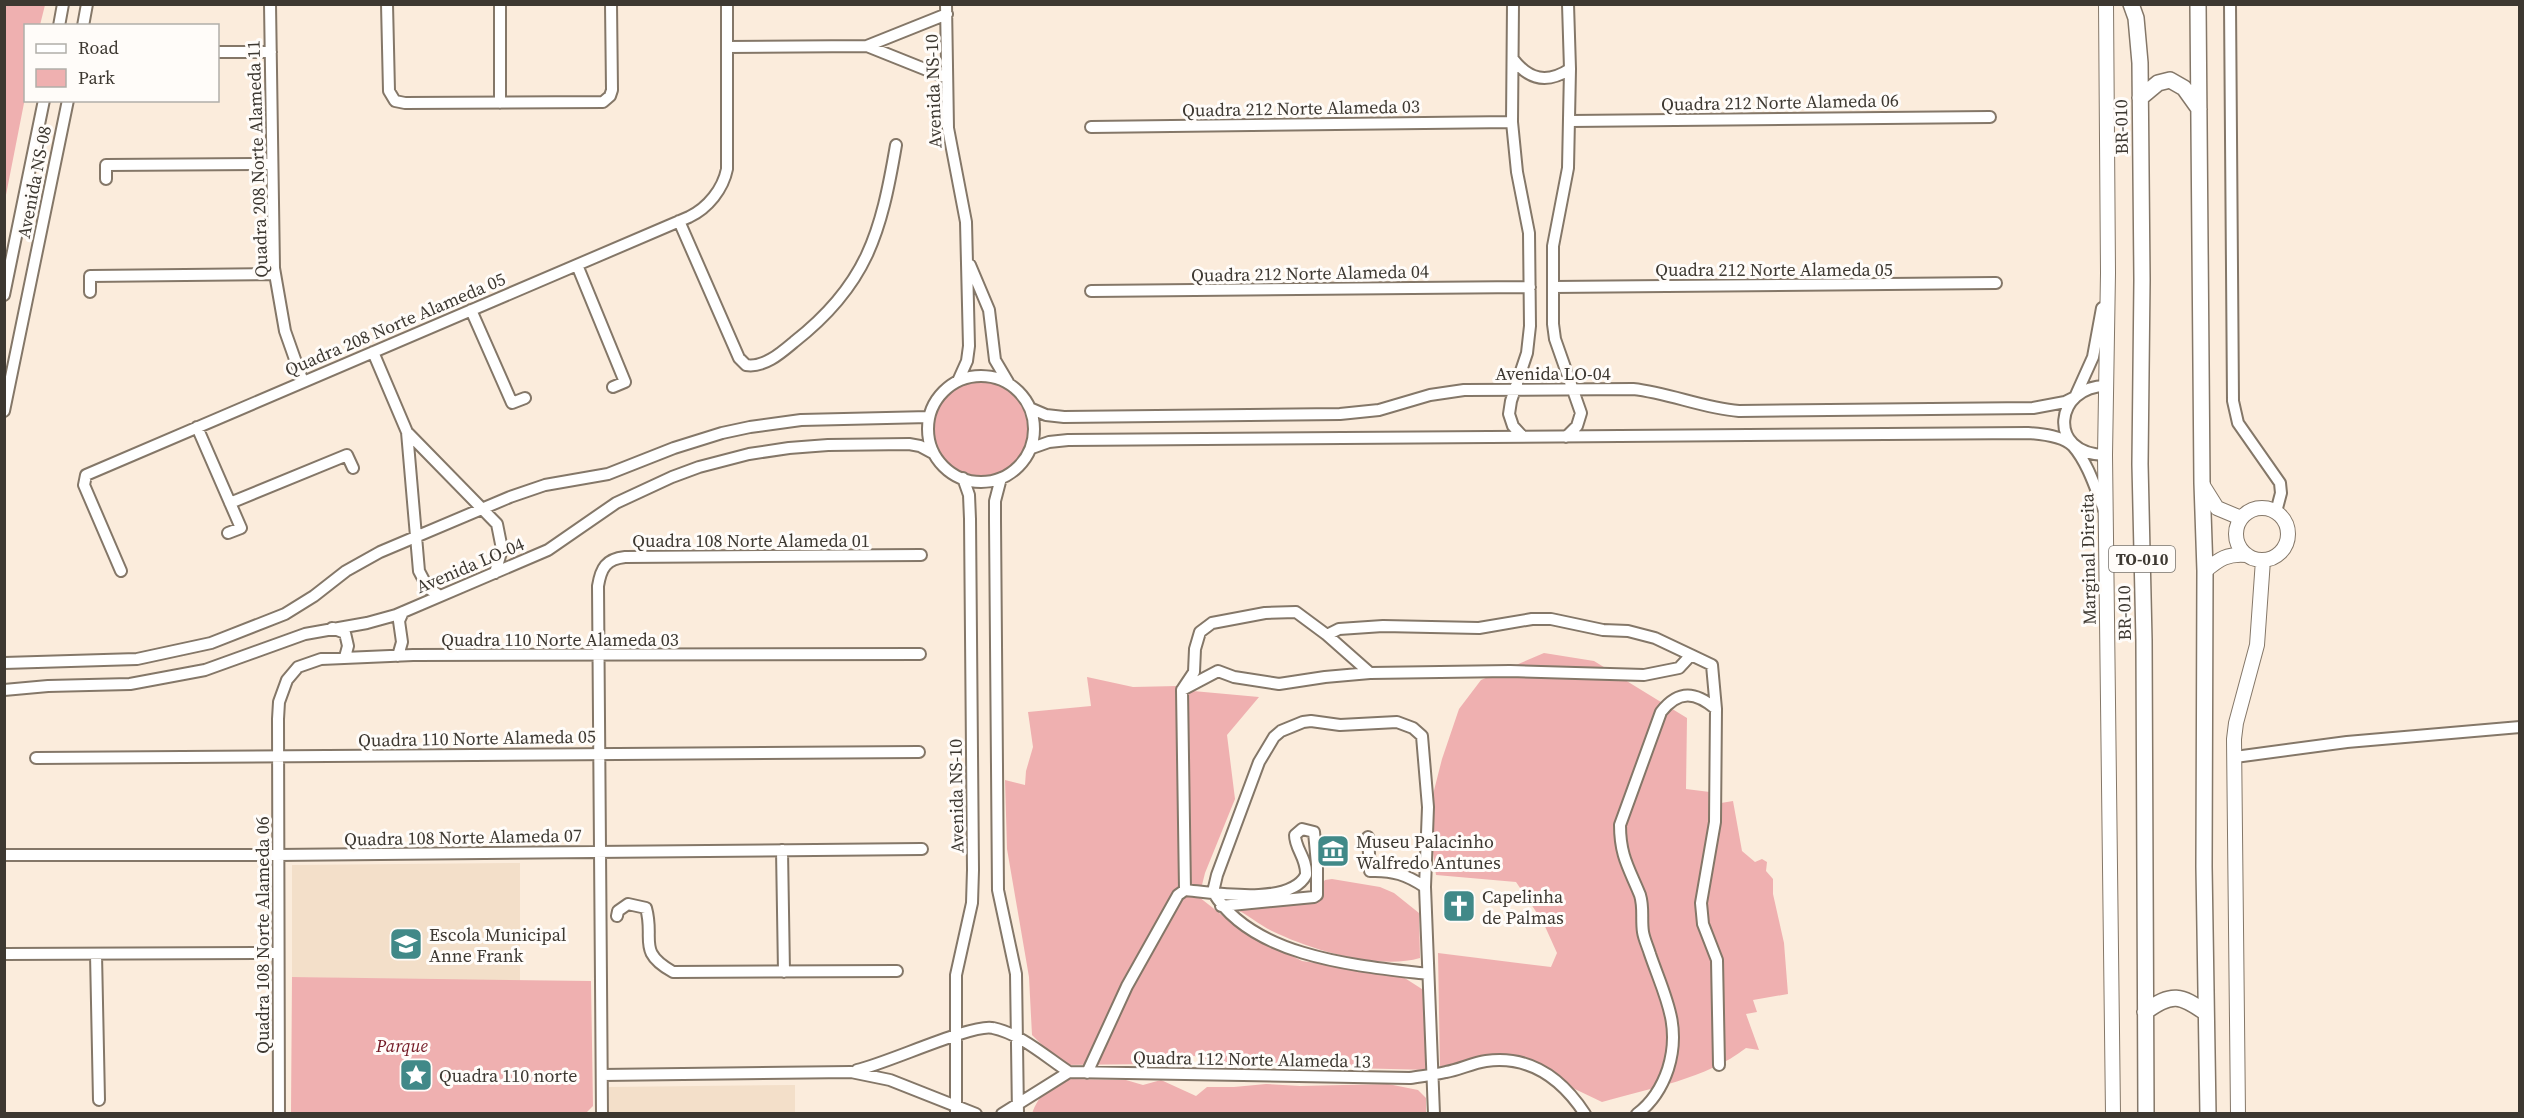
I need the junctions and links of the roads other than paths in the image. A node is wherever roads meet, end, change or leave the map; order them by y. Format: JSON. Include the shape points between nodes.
{"nodes":[{"id":1,"x":63,"y":4,"type":"edge"},
{"id":2,"x":87,"y":4,"type":"edge"},
{"id":3,"x":270,"y":4,"type":"edge"},
{"id":4,"x":387,"y":4,"type":"edge"},
{"id":5,"x":500,"y":4,"type":"edge"},
{"id":6,"x":612,"y":4,"type":"edge"},
{"id":7,"x":727,"y":4,"type":"edge"},
{"id":8,"x":1520,"y":4,"type":"edge"},
{"id":9,"x":1559,"y":4,"type":"edge"},
{"id":10,"x":2106,"y":4,"type":"edge"},
{"id":11,"x":2131,"y":4,"type":"edge"},
{"id":12,"x":2198,"y":4,"type":"edge"},
{"id":13,"x":2230,"y":4,"type":"edge"},
{"id":14,"x":946,"y":9,"type":"edge"},
{"id":15,"x":1568,"y":9,"type":"edge"},
{"id":16,"x":1513,"y":10,"type":"edge"},
{"id":17,"x":59,"y":24,"type":"edge"},
{"id":18,"x":83,"y":24,"type":"edge"},
{"id":19,"x":867,"y":46,"type":"junction"},
{"id":20,"x":727,"y":47,"type":"junction"},
{"id":21,"x":271,"y":51,"type":"junction"},
{"id":22,"x":219,"y":52,"type":"edge"},
{"id":23,"x":1513,"y":59,"type":"junction"},
{"id":24,"x":1570,"y":69,"type":"junction"},
{"id":25,"x":947,"y":78,"type":"junction"},
{"id":26,"x":2140,"y":98,"type":"junction"},
{"id":27,"x":44,"y":102,"type":"edge"},
{"id":28,"x":68,"y":102,"type":"edge"},
{"id":29,"x":500,"y":104,"type":"junction"},
{"id":30,"x":2199,"y":109,"type":"junction"},
{"id":31,"x":1990,"y":117,"type":"dead end"},
{"id":32,"x":1570,"y":121,"type":"junction"},
{"id":33,"x":1512,"y":122,"type":"junction"},
{"id":34,"x":1090,"y":127,"type":"dead end"},
{"id":35,"x":896,"y":145,"type":"dead end"},
{"id":36,"x":271,"y":164,"type":"junction"},
{"id":37,"x":106,"y":179,"type":"dead end"},
{"id":38,"x":679,"y":221,"type":"junction"},
{"id":39,"x":967,"y":247,"type":"junction"},
{"id":40,"x":577,"y":265,"type":"junction"},
{"id":41,"x":2108,"y":273,"type":"junction"},
{"id":42,"x":275,"y":274,"type":"junction"},
{"id":43,"x":1996,"y":283,"type":"dead end"},
{"id":44,"x":1553,"y":287,"type":"junction"},
{"id":45,"x":1530,"y":288,"type":"junction"},
{"id":46,"x":1090,"y":291,"type":"dead end"},
{"id":47,"x":90,"y":292,"type":"dead end"},
{"id":48,"x":4,"y":295,"type":"edge"},
{"id":49,"x":471,"y":310,"type":"junction"},
{"id":50,"x":373,"y":352,"type":"junction"},
{"id":51,"x":958,"y":381,"type":"junction"},
{"id":52,"x":303,"y":382,"type":"junction"},
{"id":53,"x":1010,"y":384,"type":"junction"},
{"id":54,"x":2106,"y":386,"type":"junction"},
{"id":55,"x":613,"y":387,"type":"dead end"},
{"id":56,"x":1515,"y":389,"type":"junction"},
{"id":57,"x":1574,"y":389,"type":"junction"},
{"id":58,"x":2075,"y":397,"type":"junction"},
{"id":59,"x":525,"y":398,"type":"dead end"},
{"id":60,"x":1032,"y":409,"type":"junction"},
{"id":61,"x":4,"y":411,"type":"edge"},
{"id":62,"x":929,"y":417,"type":"junction"},
{"id":63,"x":197,"y":427,"type":"junction"},
{"id":64,"x":407,"y":432,"type":"junction"},
{"id":65,"x":1522,"y":437,"type":"junction"},
{"id":66,"x":1566,"y":437,"type":"junction"},
{"id":67,"x":2072,"y":445,"type":"junction"},
{"id":68,"x":1032,"y":448,"type":"junction"},
{"id":69,"x":933,"y":453,"type":"junction"},
{"id":70,"x":2105,"y":455,"type":"junction"},
{"id":71,"x":353,"y":468,"type":"dead end"},
{"id":72,"x":963,"y":478,"type":"junction"},
{"id":73,"x":1001,"y":478,"type":"junction"},
{"id":74,"x":2202,"y":483,"type":"junction"},
{"id":75,"x":230,"y":503,"type":"junction"},
{"id":76,"x":481,"y":509,"type":"junction"},
{"id":77,"x":2276,"y":512,"type":"junction"},
{"id":78,"x":2106,"y":515,"type":"junction"},
{"id":79,"x":2241,"y":518,"type":"junction"},
{"id":80,"x":228,"y":533,"type":"dead end"},
{"id":81,"x":416,"y":537,"type":"junction"},
{"id":82,"x":921,"y":555,"type":"dead end"},
{"id":83,"x":2247,"y":555,"type":"junction"},
{"id":84,"x":2263,"y":560,"type":"junction"},
{"id":85,"x":121,"y":570,"type":"dead end"},
{"id":86,"x":2205,"y":571,"type":"junction"},
{"id":87,"x":495,"y":573,"type":"junction"},
{"id":88,"x":440,"y":596,"type":"junction"},
{"id":89,"x":403,"y":612,"type":"junction"},
{"id":90,"x":332,"y":628,"type":"junction"},
{"id":91,"x":1328,"y":635,"type":"junction"},
{"id":92,"x":402,"y":642,"type":"junction"},
{"id":93,"x":347,"y":652,"type":"junction"},
{"id":94,"x":920,"y":654,"type":"dead end"},
{"id":95,"x":413,"y":655,"type":"junction"},
{"id":96,"x":1691,"y":655,"type":"junction"},
{"id":97,"x":398,"y":656,"type":"junction"},
{"id":98,"x":598,"y":657,"type":"junction"},
{"id":99,"x":4,"y":663,"type":"edge"},
{"id":100,"x":1370,"y":673,"type":"junction"},
{"id":101,"x":4,"y":690,"type":"edge"},
{"id":102,"x":1182,"y":690,"type":"junction"},
{"id":103,"x":1716,"y":709,"type":"junction"},
{"id":104,"x":2520,"y":727,"type":"edge"},
{"id":105,"x":598,"y":753,"type":"junction"},
{"id":106,"x":919,"y":753,"type":"dead end"},
{"id":107,"x":278,"y":757,"type":"junction"},
{"id":108,"x":2235,"y":757,"type":"junction"},
{"id":109,"x":36,"y":758,"type":"dead end"},
{"id":110,"x":1368,"y":837,"type":"dead end"},
{"id":111,"x":922,"y":849,"type":"dead end"},
{"id":112,"x":782,"y":850,"type":"junction"},
{"id":113,"x":598,"y":852,"type":"junction"},
{"id":114,"x":4,"y":855,"type":"edge"},
{"id":115,"x":277,"y":855,"type":"junction"},
{"id":116,"x":1425,"y":887,"type":"junction"},
{"id":117,"x":1185,"y":890,"type":"junction"},
{"id":118,"x":1213,"y":892,"type":"junction"},
{"id":119,"x":1221,"y":906,"type":"junction"},
{"id":120,"x":617,"y":915,"type":"dead end"},
{"id":121,"x":277,"y":952,"type":"junction"},
{"id":122,"x":4,"y":954,"type":"edge"},
{"id":123,"x":96,"y":954,"type":"junction"},
{"id":124,"x":897,"y":971,"type":"dead end"},
{"id":125,"x":784,"y":972,"type":"junction"},
{"id":126,"x":1428,"y":974,"type":"junction"},
{"id":127,"x":2145,"y":1012,"type":"junction"},
{"id":128,"x":2206,"y":1013,"type":"junction"},
{"id":129,"x":956,"y":1036,"type":"junction"},
{"id":130,"x":1018,"y":1038,"type":"junction"},
{"id":131,"x":1719,"y":1065,"type":"dead end"},
{"id":132,"x":851,"y":1072,"type":"junction"},
{"id":133,"x":1069,"y":1072,"type":"junction"},
{"id":134,"x":1087,"y":1073,"type":"junction"},
{"id":135,"x":1433,"y":1073,"type":"junction"},
{"id":136,"x":602,"y":1075,"type":"junction"},
{"id":137,"x":99,"y":1100,"type":"dead end"},
{"id":138,"x":956,"y":1109,"type":"edge"},
{"id":139,"x":1018,"y":1109,"type":"edge"},
{"id":140,"x":279,"y":1113,"type":"edge"},
{"id":141,"x":602,"y":1113,"type":"edge"},
{"id":142,"x":976,"y":1113,"type":"edge"},
{"id":143,"x":1002,"y":1113,"type":"edge"},
{"id":144,"x":1434,"y":1113,"type":"edge"},
{"id":145,"x":1586,"y":1113,"type":"edge"},
{"id":146,"x":1637,"y":1113,"type":"edge"},
{"id":147,"x":2113,"y":1113,"type":"edge"},
{"id":148,"x":2146,"y":1113,"type":"edge"},
{"id":149,"x":2208,"y":1113,"type":"edge"},
{"id":150,"x":2238,"y":1113,"type":"edge"}],
"edges":[{"from":1,"to":17,"type":"street"},
{"from":2,"to":18,"type":"street"},
{"from":3,"to":21,"type":"street","name":"Quadra 208 Norte Alameda 11"},
{"from":4,"to":29,"type":"street","via":[[388,85],[397,102]]},
{"from":5,"to":29,"type":"street"},
{"from":6,"to":29,"type":"street","via":[[609,98],[600,103]]},
{"from":7,"to":20,"type":"street"},
{"from":8,"to":16,"type":"street"},
{"from":9,"to":15,"type":"street"},
{"from":10,"to":41,"type":"main road","name":"Marginal Direita"},
{"from":11,"to":26,"type":"highway","name":"BR-010","number":"TO-010","via":[[2136,18]]},
{"from":12,"to":30,"type":"highway"},
{"from":13,"to":77,"type":"street","via":[[2233,401],[2238,423],[2280,483]]},
{"from":14,"to":19,"type":"street"},
{"from":14,"to":25,"type":"street","name":"Avenida NS-10"},
{"from":15,"to":24,"type":"street"},
{"from":16,"to":23,"type":"street"},
{"from":19,"to":20,"type":"street"},
{"from":19,"to":25,"type":"street"},
{"from":20,"to":38,"type":"street","name":"Quadra 208 Norte Alameda 05","via":[[728,164],[723,184],[698,212]]},
{"from":21,"to":22,"type":"street"},
{"from":21,"to":36,"type":"street","name":"Quadra 208 Norte Alameda 11"},
{"from":23,"to":24,"type":"street","via":[[1531,76],[1548,78]]},
{"from":23,"to":33,"type":"street"},
{"from":24,"to":32,"type":"street"},
{"from":25,"to":39,"type":"street","name":"Avenida NS-10","via":[[949,135]]},
{"from":26,"to":30,"type":"highway","via":[[2158,83],[2170,80],[2184,88]]},
{"from":26,"to":127,"type":"highway","name":"BR-010","number":"TO-010"},
{"from":27,"to":48,"type":"street","name":"Avenida NS-08"},
{"from":28,"to":61,"type":"street","name":"Avenida NS-08"},
{"from":30,"to":74,"type":"highway"},
{"from":31,"to":32,"type":"street","name":"Quadra 212 Norte Alameda 06"},
{"from":32,"to":44,"type":"street","via":[[1568,168],[1553,246]]},
{"from":33,"to":34,"type":"street","name":"Quadra 212 Norte Alameda 03"},
{"from":33,"to":45,"type":"street","via":[[1529,233]]},
{"from":35,"to":38,"type":"street","via":[[880,225],[850,287],[811,329],[759,365],[746,365],[739,358]]},
{"from":36,"to":37,"type":"street","via":[[106,165]]},
{"from":36,"to":42,"type":"street","name":"Quadra 208 Norte Alameda 11"},
{"from":38,"to":40,"type":"street","name":"Quadra 208 Norte Alameda 05"},
{"from":39,"to":51,"type":"street","name":"Avenida NS-10","via":[[969,346]]},
{"from":39,"to":53,"type":"street","name":"Avenida NS-10","via":[[971,271],[990,314],[995,360]]},
{"from":40,"to":49,"type":"street","name":"Quadra 208 Norte Alameda 05"},
{"from":40,"to":55,"type":"street","via":[[625,382]]},
{"from":41,"to":54,"type":"main road","name":"Marginal Direita"},
{"from":41,"to":58,"type":"street","via":[[2096,346]]},
{"from":42,"to":47,"type":"street","via":[[90,276]]},
{"from":42,"to":52,"type":"street","name":"Quadra 208 Norte Alameda 11","via":[[285,331]]},
{"from":43,"to":44,"type":"street","name":"Quadra 212 Norte Alameda 05"},
{"from":44,"to":57,"type":"street","via":[[1554,333]]},
{"from":45,"to":46,"type":"street","name":"Quadra 212 Norte Alameda 04"},
{"from":45,"to":56,"type":"street","via":[[1530,333]]},
{"from":49,"to":50,"type":"street","name":"Quadra 208 Norte Alameda 05"},
{"from":49,"to":59,"type":"street","via":[[512,403]]},
{"from":50,"to":52,"type":"street","name":"Quadra 208 Norte Alameda 05"},
{"from":50,"to":64,"type":"street"},
{"from":51,"to":53,"type":"street","via":[[984,376]]},
{"from":51,"to":62,"type":"street","name":"Avenida NS-10","via":[[941,394]]},
{"from":52,"to":63,"type":"street","name":"Quadra 208 Norte Alameda 05"},
{"from":53,"to":60,"type":"street","name":"Avenida NS-10"},
{"from":54,"to":58,"type":"street","name":"Avenida LO-04","via":[[2089,388]]},
{"from":54,"to":70,"type":"main road","name":"Marginal Direita"},
{"from":56,"to":57,"type":"street","name":"Avenida LO-04"},
{"from":56,"to":60,"type":"street","name":"Avenida LO-04","via":[[1457,390],[1379,410],[1340,414],[1064,417]]},
{"from":56,"to":65,"type":"street","via":[[1509,414]]},
{"from":57,"to":58,"type":"street","name":"Avenida LO-04","via":[[1641,390],[1712,408],[1751,411],[2016,409],[2050,406]]},
{"from":57,"to":66,"type":"street","via":[[1581,413],[1577,426]]},
{"from":58,"to":67,"type":"street","via":[[2066,419]]},
{"from":60,"to":68,"type":"street"},
{"from":62,"to":69,"type":"street","via":[[928,437]]},
{"from":62,"to":76,"type":"street","via":[[829,418],[750,427],[684,445],[608,474],[529,489]]},
{"from":63,"to":75,"type":"street"},
{"from":63,"to":85,"type":"street","name":"Quadra 208 Norte Alameda 05","via":[[85,478]]},
{"from":64,"to":76,"type":"street"},
{"from":64,"to":81,"type":"street"},
{"from":65,"to":66,"type":"street"},
{"from":65,"to":68,"type":"street","via":[[1068,440]]},
{"from":66,"to":67,"type":"street","via":[[2028,433]]},
{"from":67,"to":70,"type":"street","via":[[2089,454]]},
{"from":67,"to":78,"type":"street"},
{"from":68,"to":73,"type":"street","via":[[1018,466]]},
{"from":69,"to":72,"type":"street","via":[[946,468]]},
{"from":69,"to":87,"type":"street","name":"Avenida LO-04","via":[[909,444],[828,445],[768,451],[712,463],[623,500],[556,545]]},
{"from":70,"to":78,"type":"main road","name":"Marginal Direita"},
{"from":71,"to":75,"type":"street","via":[[347,455]]},
{"from":72,"to":73,"type":"street","via":[[979,482]]},
{"from":72,"to":129,"type":"street","name":"Avenida NS-10","via":[[969,495],[970,519],[974,870],[972,903],[956,975]]},
{"from":73,"to":130,"type":"street","via":[[995,501],[998,880],[1016,974]]},
{"from":74,"to":79,"type":"main road","via":[[2217,508]]},
{"from":74,"to":86,"type":"highway"},
{"from":75,"to":80,"type":"street","via":[[241,528]]},
{"from":76,"to":81,"type":"street"},
{"from":76,"to":87,"type":"street","via":[[497,525],[502,541]]},
{"from":77,"to":79,"type":"main road","via":[[2254,509]]},
{"from":77,"to":84,"type":"main road","via":[[2287,526],[2287,542],[2278,554]]},
{"from":78,"to":147,"type":"main road","name":"Marginal Direita"},
{"from":79,"to":83,"type":"main road","via":[[2236,533]]},
{"from":81,"to":88,"type":"street","via":[[422,579]]},
{"from":81,"to":99,"type":"street","via":[[366,559],[285,614],[211,643],[128,660]]},
{"from":82,"to":98,"type":"street","name":"Quadra 108 Norte Alameda 01","via":[[616,558],[608,561],[600,574]]},
{"from":83,"to":84,"type":"main road"},
{"from":83,"to":86,"type":"main road","via":[[2230,554]]},
{"from":84,"to":108,"type":"main road","via":[[2256,645],[2235,723]]},
{"from":86,"to":128,"type":"highway"},
{"from":87,"to":88,"type":"street","name":"Avenida LO-04"},
{"from":88,"to":89,"type":"street","name":"Avenida LO-04"},
{"from":89,"to":90,"type":"street","name":"Avenida LO-04","via":[[378,621]]},
{"from":89,"to":92,"type":"street","via":[[399,621]]},
{"from":90,"to":93,"type":"street","via":[[345,633]]},
{"from":90,"to":101,"type":"street","name":"Avenida LO-04","via":[[297,636],[222,665],[160,680]]},
{"from":91,"to":96,"type":"street","via":[[1339,629],[1479,628],[1551,619],[1628,631],[1655,638]]},
{"from":91,"to":100,"type":"street"},
{"from":91,"to":102,"type":"street","via":[[1296,612],[1265,613],[1212,623],[1200,632],[1194,672]]},
{"from":92,"to":95,"type":"street"},
{"from":92,"to":97,"type":"street"},
{"from":93,"to":97,"type":"street","name":"Quadra 110 Norte Alameda 03","via":[[359,657]]},
{"from":93,"to":107,"type":"street","name":"Quadra 110 Norte Alameda 03","via":[[306,663],[287,680],[279,702]]},
{"from":94,"to":98,"type":"street","name":"Quadra 110 Norte Alameda 03"},
{"from":95,"to":97,"type":"street","name":"Quadra 110 Norte Alameda 03"},
{"from":95,"to":98,"type":"street","name":"Quadra 110 Norte Alameda 03"},
{"from":96,"to":100,"type":"street","via":[[1679,668],[1644,675],[1510,671]]},
{"from":96,"to":103,"type":"street","via":[[1712,665]]},
{"from":98,"to":105,"type":"street","name":"Quadra 108 Norte Alameda 01"},
{"from":100,"to":102,"type":"street","via":[[1280,684],[1218,671]]},
{"from":102,"to":117,"type":"street"},
{"from":103,"to":131,"type":"street","via":[[1715,822],[1701,903],[1703,924],[1717,960]]},
{"from":103,"to":146,"type":"street","via":[[1702,697],[1691,695],[1668,704],[1620,825],[1626,865],[1644,912],[1643,931],[1674,1023],[1674,1047],[1663,1083],[1649,1105]]},
{"from":104,"to":108,"type":"street","via":[[2347,742]]},
{"from":105,"to":106,"type":"street","name":"Quadra 110 Norte Alameda 05"},
{"from":105,"to":107,"type":"street","name":"Quadra 110 Norte Alameda 05"},
{"from":105,"to":113,"type":"street","name":"Quadra 108 Norte Alameda 01"},
{"from":107,"to":109,"type":"street","name":"Quadra 110 Norte Alameda 05"},
{"from":107,"to":115,"type":"street","name":"Quadra 108 Norte Alameda 06"},
{"from":108,"to":150,"type":"main road"},
{"from":110,"to":116,"type":"street","via":[[1370,871],[1401,873]]},
{"from":111,"to":112,"type":"street","name":"Quadra 108 Norte Alameda 07"},
{"from":112,"to":113,"type":"street","name":"Quadra 108 Norte Alameda 07"},
{"from":112,"to":125,"type":"street"},
{"from":113,"to":115,"type":"street","name":"Quadra 108 Norte Alameda 07"},
{"from":113,"to":136,"type":"street","name":"Quadra 108 Norte Alameda 01"},
{"from":114,"to":115,"type":"street","name":"Quadra 108 Norte Alameda 07"},
{"from":115,"to":121,"type":"street","name":"Quadra 108 Norte Alameda 06"},
{"from":116,"to":118,"type":"street","via":[[1428,807],[1422,736],[1397,722],[1340,725],[1311,721],[1281,731],[1266,748]]},
{"from":116,"to":126,"type":"street"},
{"from":117,"to":118,"type":"street"},
{"from":117,"to":134,"type":"street","via":[[1173,901],[1127,986]]},
{"from":118,"to":119,"type":"street"},
{"from":118,"to":119,"type":"street","via":[[1256,896],[1299,884],[1306,875],[1307,864],[1295,835],[1302,829],[1314,832],[1317,895]]},
{"from":119,"to":126,"type":"street","via":[[1256,931],[1293,949],[1346,964]]},
{"from":120,"to":125,"type":"street","via":[[628,904],[646,908],[648,948],[652,957],[673,972]]},
{"from":121,"to":123,"type":"street"},
{"from":121,"to":140,"type":"street","name":"Quadra 108 Norte Alameda 06"},
{"from":122,"to":123,"type":"street"},
{"from":123,"to":137,"type":"street"},
{"from":124,"to":125,"type":"street"},
{"from":126,"to":135,"type":"street"},
{"from":127,"to":128,"type":"highway","via":[[2164,1000],[2179,998]]},
{"from":127,"to":148,"type":"highway","name":"BR-010","number":"TO-010"},
{"from":128,"to":149,"type":"highway"},
{"from":129,"to":130,"type":"street","via":[[986,1026]]},
{"from":129,"to":132,"type":"street","via":[[881,1065]]},
{"from":129,"to":138,"type":"street","name":"Avenida NS-10"},
{"from":130,"to":133,"type":"street"},
{"from":130,"to":139,"type":"street"},
{"from":132,"to":136,"type":"street"},
{"from":132,"to":138,"type":"street","via":[[882,1077]]},
{"from":133,"to":134,"type":"street","name":"Quadra 112 Norte Alameda 13"},
{"from":133,"to":139,"type":"street"},
{"from":134,"to":135,"type":"street","name":"Quadra 112 Norte Alameda 13","via":[[1410,1078]]},
{"from":135,"to":144,"type":"street"},
{"from":135,"to":145,"type":"street","name":"Quadra 112 Norte Alameda 13","via":[[1485,1061],[1516,1061],[1541,1070],[1561,1084]]},
{"from":136,"to":141,"type":"street","name":"Quadra 108 Norte Alameda 01"},
{"from":138,"to":142,"type":"street"},
{"from":139,"to":143,"type":"street"}]}
